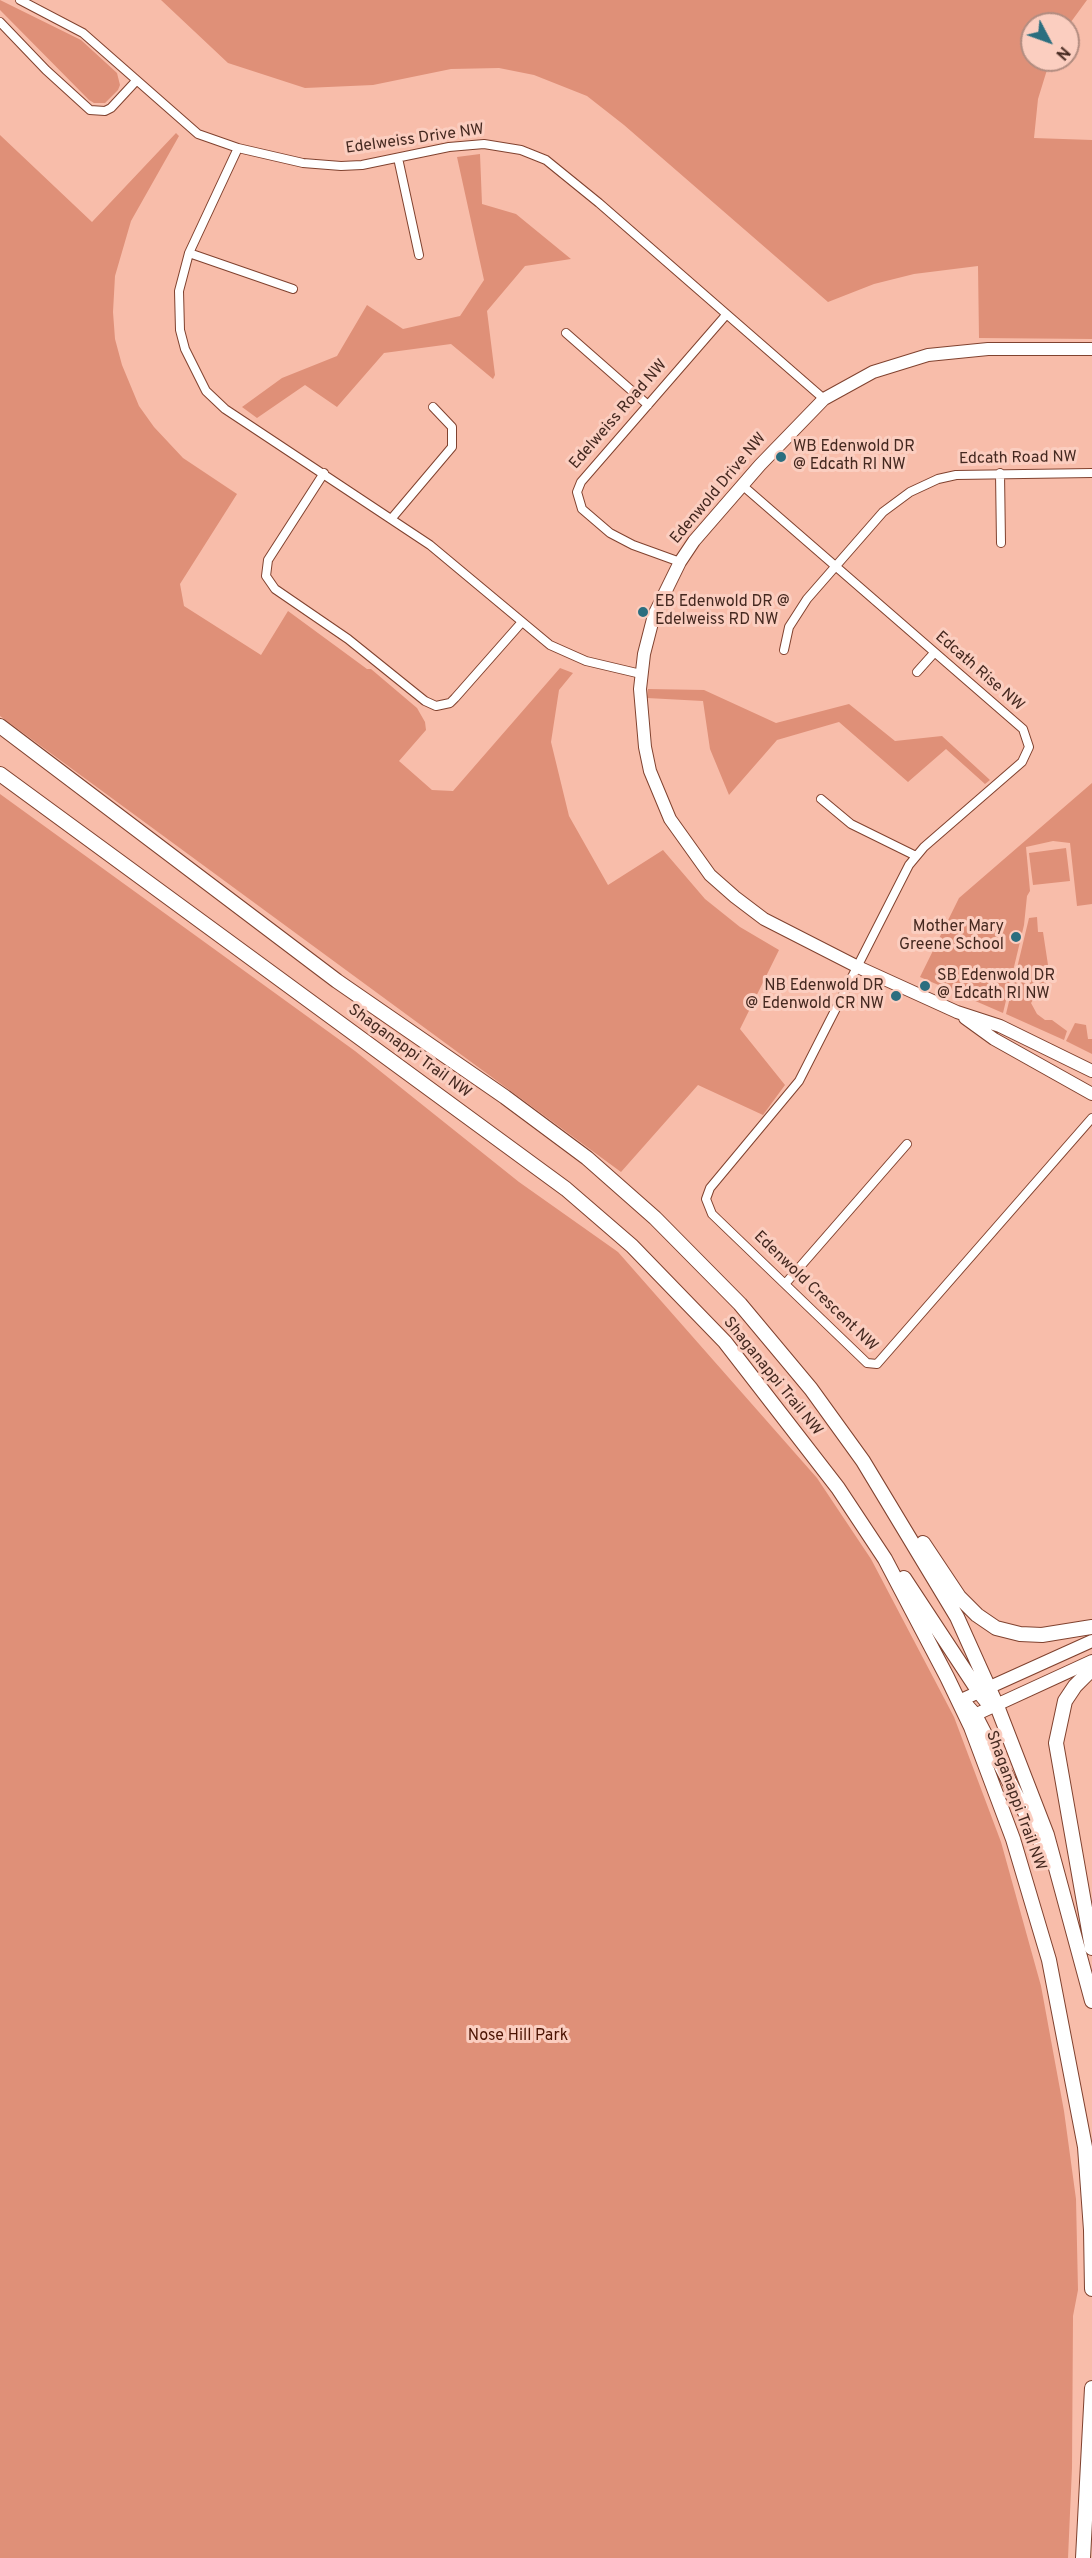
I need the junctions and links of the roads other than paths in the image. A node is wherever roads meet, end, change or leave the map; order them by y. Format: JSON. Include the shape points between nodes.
{"nodes":[{"id":1,"x":20,"y":0,"type":"edge"},
{"id":2,"x":0,"y":22,"type":"edge"},
{"id":3,"x":136,"y":81,"type":"junction"},
{"id":4,"x":238,"y":148,"type":"junction"},
{"id":5,"x":399,"y":159,"type":"junction"},
{"id":6,"x":189,"y":253,"type":"junction"},
{"id":7,"x":419,"y":255,"type":"dead end"},
{"id":8,"x":293,"y":289,"type":"dead end"},
{"id":9,"x":726,"y":315,"type":"junction"},
{"id":10,"x":566,"y":333,"type":"dead end"},
{"id":11,"x":1092,"y":349,"type":"edge"},
{"id":12,"x":824,"y":399,"type":"junction"},
{"id":13,"x":648,"y":405,"type":"junction"},
{"id":14,"x":433,"y":407,"type":"dead end"},
{"id":15,"x":1000,"y":472,"type":"junction"},
{"id":16,"x":324,"y":473,"type":"junction"},
{"id":17,"x":1092,"y":473,"type":"edge"},
{"id":18,"x":742,"y":485,"type":"junction"},
{"id":19,"x":392,"y":518,"type":"junction"},
{"id":20,"x":1001,"y":543,"type":"dead end"},
{"id":21,"x":680,"y":562,"type":"junction"},
{"id":22,"x":836,"y":567,"type":"junction"},
{"id":23,"x":522,"y":622,"type":"junction"},
{"id":24,"x":784,"y":650,"type":"dead end"},
{"id":25,"x":934,"y":653,"type":"junction"},
{"id":26,"x":916,"y":672,"type":"dead end"},
{"id":27,"x":641,"y":674,"type":"junction"},
{"id":28,"x":0,"y":726,"type":"edge"},
{"id":29,"x":0,"y":774,"type":"edge"},
{"id":30,"x":821,"y":799,"type":"dead end"},
{"id":31,"x":916,"y":856,"type":"junction"},
{"id":32,"x":858,"y":967,"type":"junction"},
{"id":33,"x":957,"y":1012,"type":"junction"},
{"id":34,"x":1092,"y":1071,"type":"edge"},
{"id":35,"x":1092,"y":1094,"type":"edge"},
{"id":36,"x":1092,"y":1118,"type":"edge"},
{"id":37,"x":907,"y":1144,"type":"dead end"},
{"id":38,"x":785,"y":1284,"type":"junction"},
{"id":39,"x":888,"y":1500,"type":"junction"},
{"id":40,"x":885,"y":1559,"type":"junction"},
{"id":41,"x":1092,"y":1627,"type":"edge"},
{"id":42,"x":1092,"y":1641,"type":"edge"},
{"id":43,"x":1092,"y":1661,"type":"edge"},
{"id":44,"x":1092,"y":1669,"type":"edge"},
{"id":45,"x":984,"y":1690,"type":"junction"},
{"id":46,"x":959,"y":1701,"type":"junction"},
{"id":47,"x":997,"y":1706,"type":"junction"},
{"id":48,"x":971,"y":1717,"type":"junction"},
{"id":49,"x":1059,"y":1879,"type":"junction"},
{"id":50,"x":1092,"y":1948,"type":"edge"},
{"id":51,"x":1092,"y":2001,"type":"edge"},
{"id":52,"x":1092,"y":2289,"type":"edge"},
{"id":53,"x":1092,"y":2388,"type":"edge"},
{"id":54,"x":1083,"y":2558,"type":"edge"}],
"edges":[{"from":1,"to":3,"type":"street","name":"Edelweiss Drive NW","via":[[83,33]]},
{"from":2,"to":3,"type":"street","via":[[90,110],[111,108]]},
{"from":3,"to":4,"type":"street","name":"Edelweiss Drive NW","via":[[198,134]]},
{"from":4,"to":5,"type":"street","name":"Edelweiss Drive NW","via":[[322,165],[362,165]]},
{"from":4,"to":6,"type":"street"},
{"from":5,"to":7,"type":"street"},
{"from":5,"to":9,"type":"street","name":"Edelweiss Drive NW","via":[[449,147],[484,144],[521,150],[546,160]]},
{"from":6,"to":8,"type":"street"},
{"from":6,"to":16,"type":"street","via":[[179,291],[180,330],[206,391],[225,409]]},
{"from":9,"to":12,"type":"street","name":"Edelweiss Drive NW"},
{"from":9,"to":13,"type":"street","name":"Edelweiss Road NW"},
{"from":10,"to":13,"type":"street"},
{"from":11,"to":12,"type":"street","name":"Edenwold Drive NW","via":[[988,349],[928,355],[873,372]]},
{"from":12,"to":18,"type":"street","name":"Edenwold Drive NW"},
{"from":13,"to":21,"type":"street","name":"Edelweiss Road NW","via":[[581,482],[578,503],[610,533]]},
{"from":14,"to":19,"type":"street","via":[[452,427],[453,447]]},
{"from":15,"to":17,"type":"street","name":"Edcath Road NW"},
{"from":15,"to":20,"type":"street"},
{"from":15,"to":22,"type":"street","name":"Edcath Road NW","via":[[956,475],[910,492],[883,512]]},
{"from":16,"to":19,"type":"street"},
{"from":16,"to":23,"type":"street","via":[[267,560],[266,576],[275,589],[348,639],[424,701],[436,706],[450,703]]},
{"from":18,"to":21,"type":"street","name":"Edenwold Drive NW"},
{"from":18,"to":22,"type":"street","name":"Edcath Rise NW"},
{"from":19,"to":23,"type":"street","via":[[447,558]]},
{"from":21,"to":27,"type":"street","name":"Edenwold Drive NW","via":[[654,615]]},
{"from":22,"to":24,"type":"street","name":"Edcath Road NW","via":[[797,613]]},
{"from":22,"to":25,"type":"street","name":"Edcath Rise NW"},
{"from":23,"to":27,"type":"street","via":[[562,653]]},
{"from":25,"to":26,"type":"street"},
{"from":25,"to":31,"type":"street","name":"Edcath Rise NW","via":[[1023,729],[1029,747],[1022,762]]},
{"from":27,"to":32,"type":"street","name":"Edenwold Drive NW","via":[[641,716],[650,771],[670,819],[691,852],[710,875],[750,909]]},
{"from":28,"to":39,"type":"main road","name":"Shaganappi Trail NW","via":[[337,981],[587,1158],[655,1218],[740,1304],[811,1389]]},
{"from":29,"to":40,"type":"main road","name":"Shaganappi Trail NW","via":[[566,1189],[632,1245],[732,1352],[838,1488]]},
{"from":30,"to":31,"type":"street","via":[[851,824]]},
{"from":31,"to":32,"type":"street","name":"Edcath Rise NW","via":[[900,878]]},
{"from":32,"to":33,"type":"street","name":"Edenwold Drive NW"},
{"from":32,"to":38,"type":"street","name":"Edenwold Crescent NW","via":[[800,1081],[707,1195],[712,1214]]},
{"from":33,"to":34,"type":"street","name":"Edenwold Drive NW","via":[[1000,1026]]},
{"from":33,"to":35,"type":"street","name":"Edenwold Drive NW","via":[[994,1039]]},
{"from":36,"to":38,"type":"street","name":"Edenwold Crescent NW","via":[[877,1364],[867,1363]]},
{"from":37,"to":38,"type":"street"},
{"from":39,"to":41,"type":"main road","via":[[898,1506],[959,1597],[996,1628],[1042,1635]]},
{"from":39,"to":45,"type":"main road","name":"Shaganappi Trail NW","via":[[957,1617]]},
{"from":40,"to":45,"type":"main road","via":[[902,1574]]},
{"from":40,"to":46,"type":"main road","name":"Shaganappi Trail NW"},
{"from":42,"to":45,"type":"street"},
{"from":43,"to":47,"type":"street"},
{"from":44,"to":50,"type":"main road","via":[[1065,1701],[1056,1743]]},
{"from":45,"to":46,"type":"street"},
{"from":45,"to":47,"type":"main road","name":"Shaganappi Trail NW"},
{"from":46,"to":48,"type":"main road","name":"Shaganappi Trail NW"},
{"from":47,"to":48,"type":"street"},
{"from":47,"to":49,"type":"main road","name":"Shaganappi Trail NW","via":[[1047,1835]]},
{"from":48,"to":49,"type":"main road"},
{"from":48,"to":52,"type":"main road","name":"Shaganappi Trail NW","via":[[1049,1960],[1085,2146]]},
{"from":49,"to":51,"type":"main road","name":"Shaganappi Trail NW"},
{"from":53,"to":54,"type":"main road"}]}
